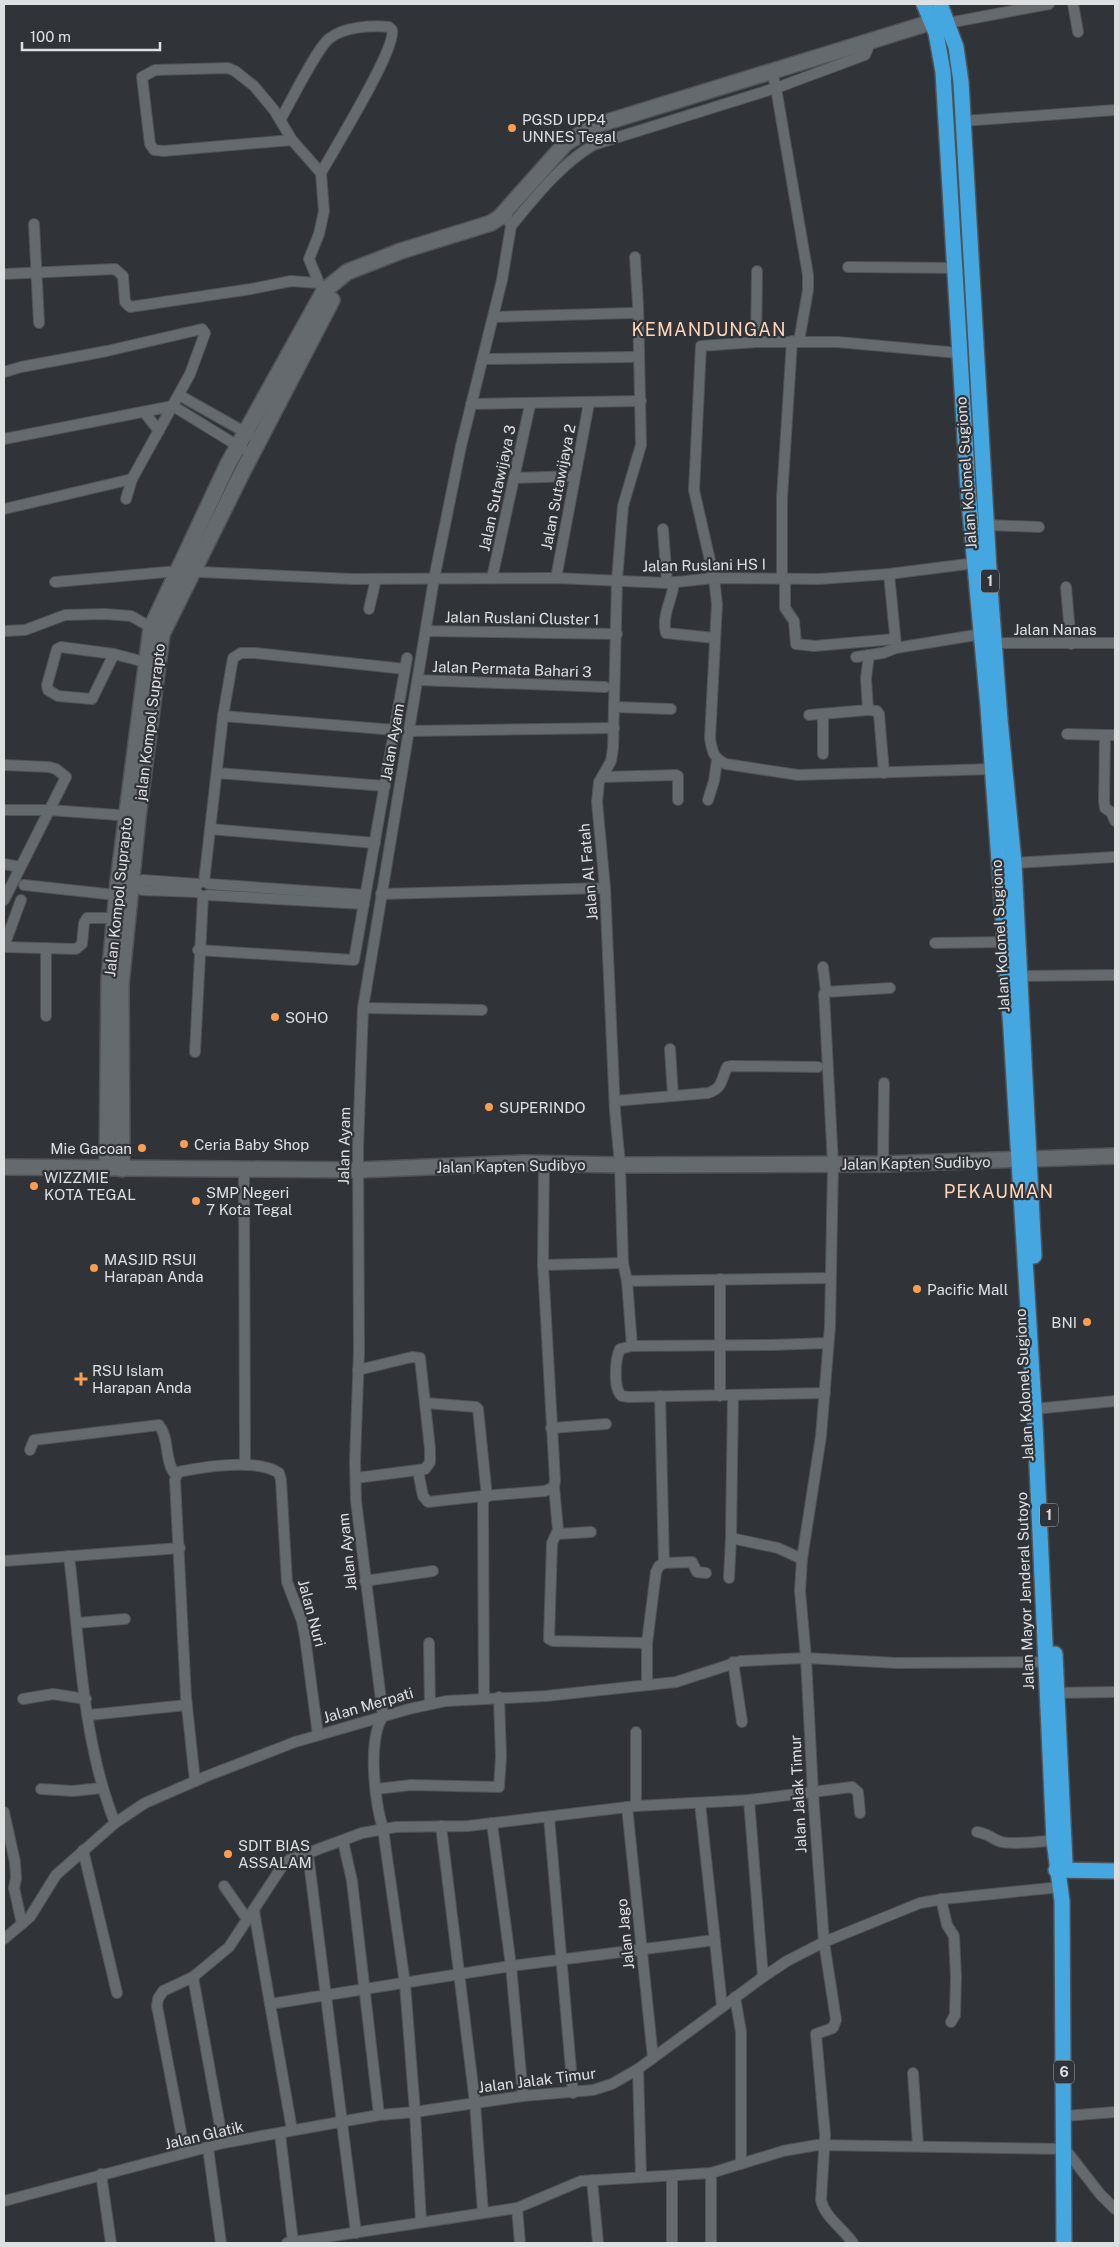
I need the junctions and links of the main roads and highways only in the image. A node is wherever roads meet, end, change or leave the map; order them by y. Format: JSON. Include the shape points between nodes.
{"nodes":[{"id":1,"x":924,"y":4,"type":"edge"},
{"id":2,"x":940,"y":4,"type":"edge"},
{"id":3,"x":973,"y":310,"type":"junction"},
{"id":4,"x":956,"y":311,"type":"junction"},
{"id":5,"x":1024,"y":1160,"type":"junction"},
{"id":6,"x":1115,"y":1871,"type":"edge"},
{"id":7,"x":1061,"y":1878,"type":"junction"},
{"id":8,"x":1064,"y":2243,"type":"edge"}],
"edges":[{"from":1,"to":4,"type":"highway","name":"Jalan Kolonel Sugiono","number":"1","via":[[932,22],[943,72]]},
{"from":2,"to":3,"type":"highway","name":"Jalan Kolonel Sugiono","number":"1","via":[[956,47],[960,75]]},
{"from":3,"to":4,"type":"highway"},
{"from":3,"to":5,"type":"highway","name":"Jalan Kolonel Sugiono","number":"1","via":[[1000,719],[1014,863]]},
{"from":4,"to":5,"type":"highway","name":"Jalan Kolonel Sugiono","number":"1"},
{"from":5,"to":7,"type":"highway","name":"Jalan Mayor Jenderal Sutoyo","number":"1"},
{"from":6,"to":7,"type":"highway"},
{"from":7,"to":8,"type":"highway","number":"6"}]}
